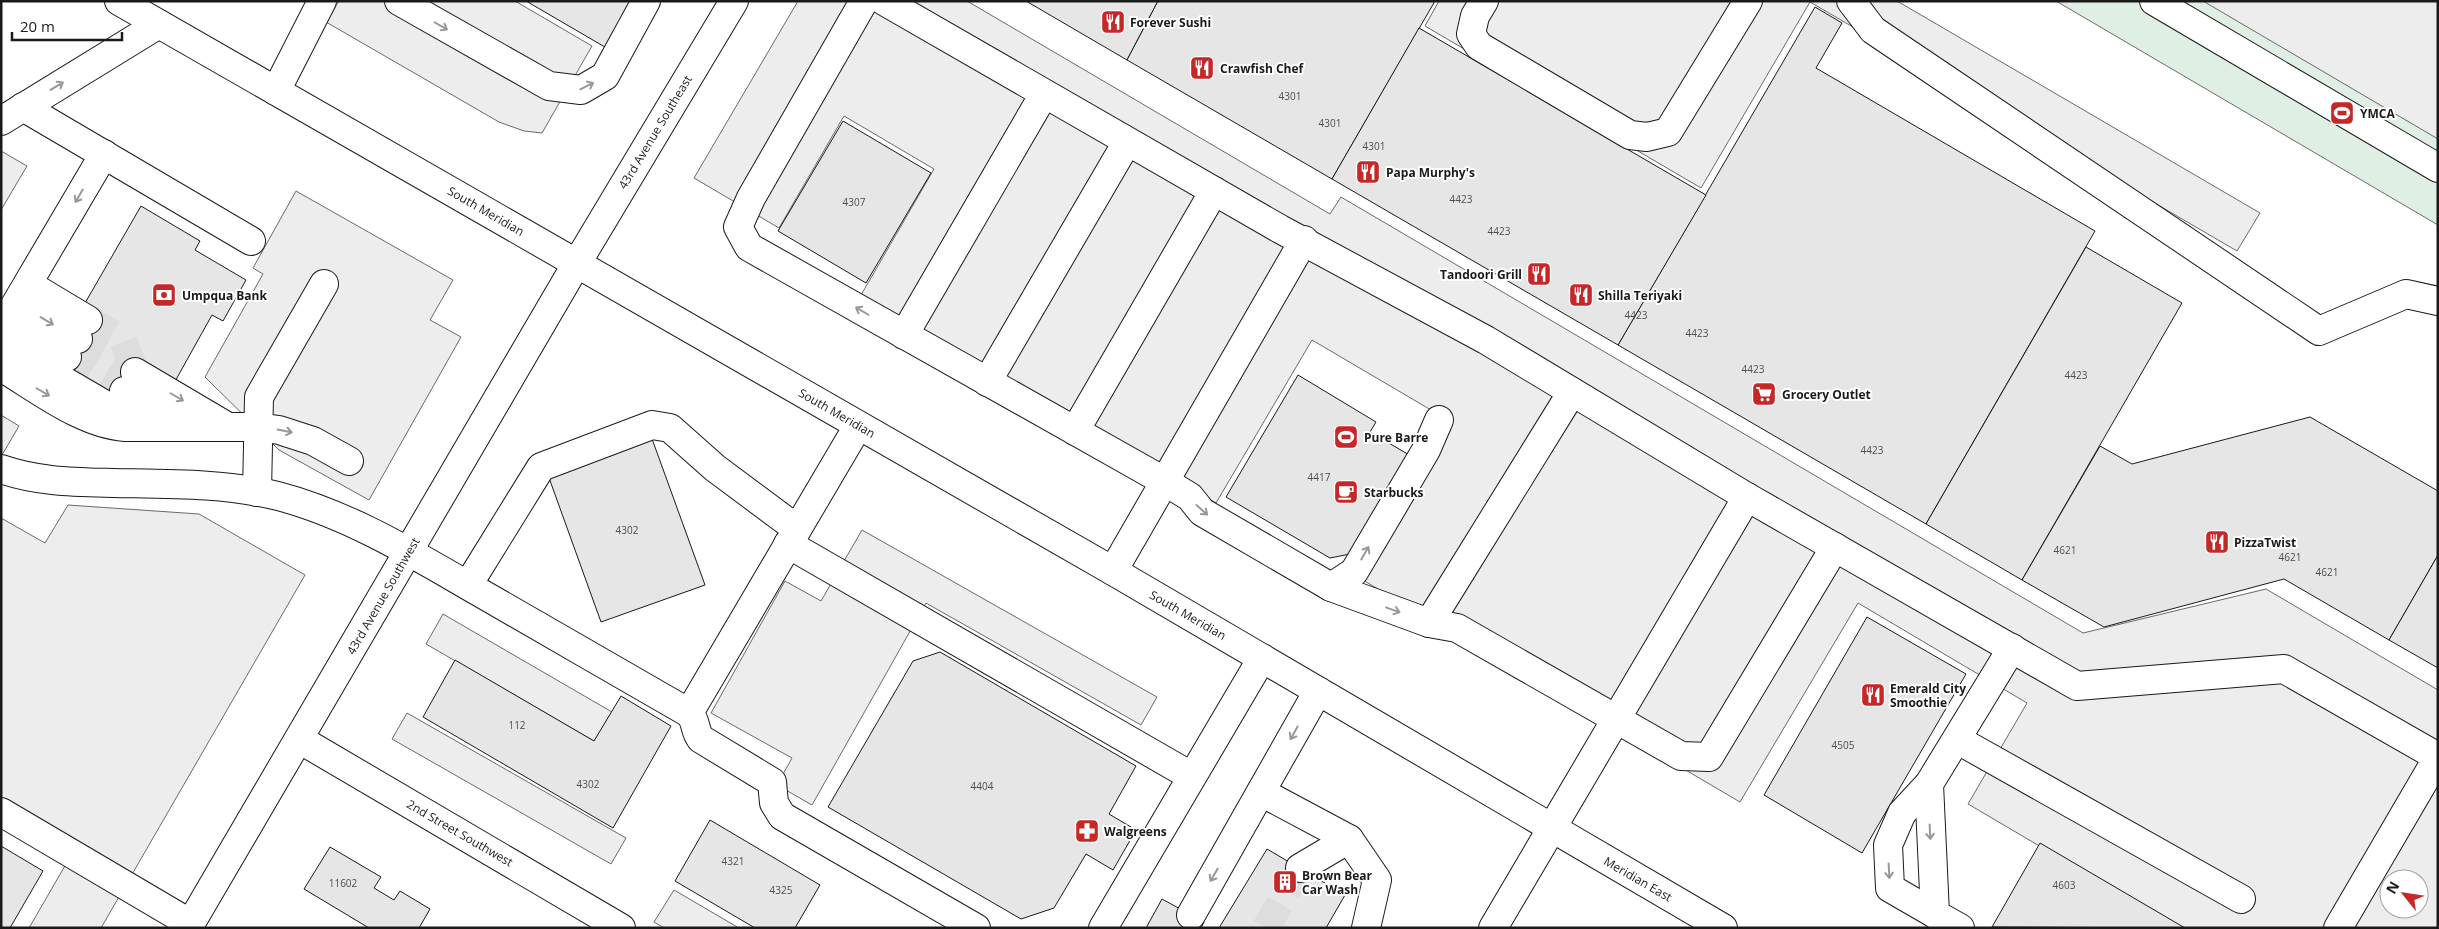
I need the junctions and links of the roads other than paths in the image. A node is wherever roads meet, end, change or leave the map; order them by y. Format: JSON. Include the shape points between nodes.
{"nodes":[{"id":1,"x":119,"y":1,"type":"edge"},
{"id":2,"x":322,"y":1,"type":"edge"},
{"id":3,"x":399,"y":1,"type":"edge"},
{"id":4,"x":646,"y":1,"type":"edge"},
{"id":5,"x":734,"y":1,"type":"edge"},
{"id":6,"x":864,"y":1,"type":"edge"},
{"id":7,"x":884,"y":1,"type":"edge"},
{"id":8,"x":1484,"y":1,"type":"edge"},
{"id":9,"x":1748,"y":1,"type":"edge"},
{"id":10,"x":1851,"y":1,"type":"edge"},
{"id":11,"x":2154,"y":1,"type":"edge"},
{"id":12,"x":159,"y":24,"type":"junction"},
{"id":13,"x":276,"y":91,"type":"junction"},
{"id":14,"x":1044,"y":94,"type":"junction"},
{"id":15,"x":12,"y":114,"type":"edge"},
{"id":16,"x":1127,"y":142,"type":"junction"},
{"id":17,"x":104,"y":154,"type":"junction"},
{"id":18,"x":2438,"y":168,"type":"edge"},
{"id":19,"x":1214,"y":191,"type":"junction"},
{"id":20,"x":1304,"y":240,"type":"junction"},
{"id":21,"x":251,"y":241,"type":"dead end"},
{"id":22,"x":577,"y":263,"type":"junction"},
{"id":23,"x":324,"y":284,"type":"dead end"},
{"id":24,"x":2438,"y":301,"type":"edge"},
{"id":25,"x":11,"y":316,"type":"edge"},
{"id":26,"x":904,"y":335,"type":"junction"},
{"id":27,"x":1,"y":367,"type":"edge"},
{"id":28,"x":987,"y":382,"type":"junction"},
{"id":29,"x":1572,"y":392,"type":"junction"},
{"id":30,"x":1439,"y":420,"type":"dead end"},
{"id":31,"x":858,"y":426,"type":"junction"},
{"id":32,"x":142,"y":427,"type":"junction"},
{"id":33,"x":186,"y":427,"type":"junction"},
{"id":34,"x":228,"y":427,"type":"junction"},
{"id":35,"x":257,"y":427,"type":"junction"},
{"id":36,"x":1075,"y":431,"type":"junction"},
{"id":37,"x":349,"y":461,"type":"dead end"},
{"id":38,"x":1,"y":469,"type":"edge"},
{"id":39,"x":1164,"y":481,"type":"junction"},
{"id":40,"x":257,"y":492,"type":"junction"},
{"id":41,"x":1747,"y":497,"type":"junction"},
{"id":42,"x":793,"y":536,"type":"junction"},
{"id":43,"x":1835,"y":547,"type":"junction"},
{"id":44,"x":409,"y":552,"type":"junction"},
{"id":45,"x":1113,"y":572,"type":"junction"},
{"id":46,"x":468,"y":585,"type":"junction"},
{"id":47,"x":1331,"y":587,"type":"junction"},
{"id":48,"x":1430,"y":623,"type":"junction"},
{"id":49,"x":2012,"y":648,"type":"junction"},
{"id":50,"x":1262,"y":658,"type":"junction"},
{"id":51,"x":1318,"y":691,"type":"junction"},
{"id":52,"x":689,"y":713,"type":"junction"},
{"id":53,"x":1617,"y":720,"type":"junction"},
{"id":54,"x":299,"y":739,"type":"junction"},
{"id":55,"x":1958,"y":740,"type":"junction"},
{"id":56,"x":1191,"y":776,"type":"junction"},
{"id":57,"x":1929,"y":784,"type":"junction"},
{"id":58,"x":1261,"y":792,"type":"junction"},
{"id":59,"x":1,"y":812,"type":"edge"},
{"id":60,"x":1553,"y":829,"type":"junction"},
{"id":61,"x":1349,"y":840,"type":"junction"},
{"id":62,"x":1300,"y":868,"type":"tunnel mouth"},
{"id":63,"x":2242,"y":899,"type":"dead end"},
{"id":64,"x":1935,"y":914,"type":"junction"},
{"id":65,"x":1191,"y":915,"type":"dead end"},
{"id":66,"x":190,"y":926,"type":"edge"},
{"id":67,"x":1720,"y":927,"type":"edge"},
{"id":68,"x":621,"y":928,"type":"edge"},
{"id":69,"x":976,"y":928,"type":"edge"},
{"id":70,"x":1103,"y":928,"type":"edge"},
{"id":71,"x":1366,"y":928,"type":"edge"},
{"id":72,"x":1493,"y":928,"type":"edge"},
{"id":73,"x":1960,"y":928,"type":"edge"},
{"id":74,"x":2338,"y":928,"type":"edge"}],
"edges":[{"from":1,"to":12,"type":"main road","name":"South Meridian"},
{"from":2,"to":13,"type":"main road"},
{"from":3,"to":4,"type":"main road","one_way":true,"via":[[550,86],[581,90],[605,76]]},
{"from":5,"to":22,"type":"main road","name":"43rd Avenue Southeast"},
{"from":26,"to":6,"type":"main road","one_way":true,"via":[[750,247],[738,227],[751,198]]},
{"from":7,"to":14,"type":"main road"},
{"from":8,"to":9,"type":"main road","via":[[1475,16],[1471,34],[1479,46],[1630,135],[1647,137],[1668,132]]},
{"from":10,"to":24,"type":"main road","via":[[1873,30],[2320,331],[2406,294]]},
{"from":11,"to":18,"type":"main road"},
{"from":12,"to":13,"type":"main road","name":"South Meridian"},
{"from":15,"to":12,"type":"main road","one_way":true},
{"from":13,"to":22,"type":"main road","name":"South Meridian"},
{"from":14,"to":16,"type":"main road"},
{"from":14,"to":26,"type":"main road"},
{"from":15,"to":17,"type":"main road"},
{"from":16,"to":19,"type":"main road"},
{"from":16,"to":28,"type":"main road"},
{"from":17,"to":21,"type":"main road"},
{"from":17,"to":25,"type":"main road","one_way":true},
{"from":19,"to":20,"type":"main road"},
{"from":19,"to":36,"type":"main road"},
{"from":20,"to":29,"type":"main road","via":[[1486,340]]},
{"from":20,"to":39,"type":"main road"},
{"from":22,"to":31,"type":"main road","name":"South Meridian"},
{"from":22,"to":44,"type":"main road","name":"43rd Avenue Southwest"},
{"from":23,"to":35,"type":"main road","via":[[259,398]]},
{"from":25,"to":25,"type":"main road","one_way":true,"via":[[78,339]]},
{"from":25,"to":32,"type":"main road"},
{"from":26,"to":28,"type":"main road"},
{"from":27,"to":32,"type":"main road","one_way":true,"via":[[95,421],[113,426]]},
{"from":28,"to":36,"type":"main road"},
{"from":29,"to":41,"type":"main road"},
{"from":29,"to":48,"type":"main road"},
{"from":47,"to":30,"type":"main road","one_way":true,"via":[[1354,572],[1426,450]]},
{"from":31,"to":42,"type":"main road"},
{"from":31,"to":45,"type":"main road","name":"South Meridian"},
{"from":32,"to":33,"type":"main road"},
{"from":33,"to":34,"type":"main road"},
{"from":33,"to":34,"type":"main road","one_way":true,"via":[[129,382]]},
{"from":34,"to":35,"type":"main road"},
{"from":35,"to":37,"type":"main road","one_way":true,"via":[[302,436]]},
{"from":35,"to":40,"type":"main road"},
{"from":36,"to":39,"type":"main road"},
{"from":38,"to":40,"type":"main road","via":[[62,482],[204,484]]},
{"from":39,"to":45,"type":"main road"},
{"from":39,"to":47,"type":"main road","one_way":true,"via":[[1190,497],[1202,512]]},
{"from":40,"to":44,"type":"main road","via":[[307,505]]},
{"from":41,"to":43,"type":"main road"},
{"from":41,"to":53,"type":"main road"},
{"from":42,"to":46,"type":"main road","via":[[670,428],[652,425],[541,467]]},
{"from":42,"to":52,"type":"main road"},
{"from":42,"to":56,"type":"main road"},
{"from":43,"to":49,"type":"main road"},
{"from":43,"to":53,"type":"main road","via":[[1709,757],[1681,756]]},
{"from":44,"to":46,"type":"main road"},
{"from":44,"to":54,"type":"main road","name":"43rd Avenue Southwest"},
{"from":45,"to":50,"type":"main road","name":"South Meridian"},
{"from":46,"to":52,"type":"main road"},
{"from":47,"to":48,"type":"main road","one_way":true},
{"from":48,"to":53,"type":"main road","via":[[1458,628]]},
{"from":49,"to":55,"type":"main road"},
{"from":49,"to":74,"type":"main road","via":[[2077,686],[2284,669],[2438,757]]},
{"from":50,"to":51,"type":"main road","name":"South Meridian"},
{"from":50,"to":56,"type":"main road"},
{"from":51,"to":58,"type":"main road","one_way":true},
{"from":51,"to":60,"type":"main road","name":"South Meridian"},
{"from":52,"to":69,"type":"main road","via":[[695,720],[701,739],[772,782],[774,803],[782,816]]},
{"from":53,"to":60,"type":"main road"},
{"from":54,"to":66,"type":"main road","name":"43rd Avenue Southwest"},
{"from":54,"to":68,"type":"main road","name":"2nd Street Southwest"},
{"from":55,"to":57,"type":"main road"},
{"from":55,"to":63,"type":"main road"},
{"from":56,"to":70,"type":"main road"},
{"from":57,"to":64,"type":"main road","one_way":true},
{"from":57,"to":64,"type":"main road","one_way":true,"via":[[1902,813],[1888,845],[1888,854],[1890,888]]},
{"from":58,"to":61,"type":"main road"},
{"from":58,"to":65,"type":"main road","one_way":true},
{"from":59,"to":66,"type":"main road"},
{"from":60,"to":67,"type":"main road","name":"Meridian East"},
{"from":60,"to":72,"type":"main road"},
{"from":61,"to":62,"type":"main road"},
{"from":61,"to":71,"type":"main road","via":[[1377,880]]},
{"from":64,"to":73,"type":"main road"}]}
